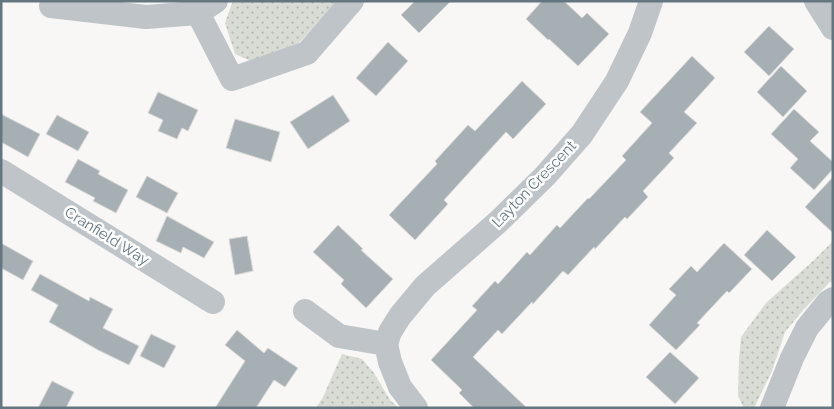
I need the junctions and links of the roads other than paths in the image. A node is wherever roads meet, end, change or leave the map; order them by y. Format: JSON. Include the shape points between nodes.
{"nodes":[{"id":1,"x":352,"y":1,"type":"edge"},
{"id":2,"x":651,"y":1,"type":"edge"},
{"id":3,"x":816,"y":1,"type":"edge"},
{"id":4,"x":51,"y":6,"type":"dead end"},
{"id":5,"x":207,"y":7,"type":"edge"},
{"id":6,"x":833,"y":28,"type":"edge"},
{"id":7,"x":1,"y":171,"type":"edge"},
{"id":8,"x":833,"y":299,"type":"edge"},
{"id":9,"x":213,"y":302,"type":"dead end"},
{"id":10,"x":305,"y":311,"type":"dead end"},
{"id":11,"x":386,"y":344,"type":"junction"},
{"id":12,"x":416,"y":408,"type":"edge"},
{"id":13,"x":772,"y":408,"type":"edge"}],
"edges":[{"from":1,"to":5,"type":"street","via":[[307,53],[232,79]]},
{"from":2,"to":11,"type":"street","name":"Layton Crescent","via":[[617,81],[582,134],[498,222],[425,286],[400,316]]},
{"from":3,"to":6,"type":"street"},
{"from":4,"to":5,"type":"street","via":[[146,17]]},
{"from":7,"to":9,"type":"street","name":"Cranfield Way"},
{"from":8,"to":13,"type":"street","via":[[807,328]]},
{"from":10,"to":11,"type":"street","via":[[339,336]]},
{"from":11,"to":12,"type":"street","via":[[400,387]]}]}
